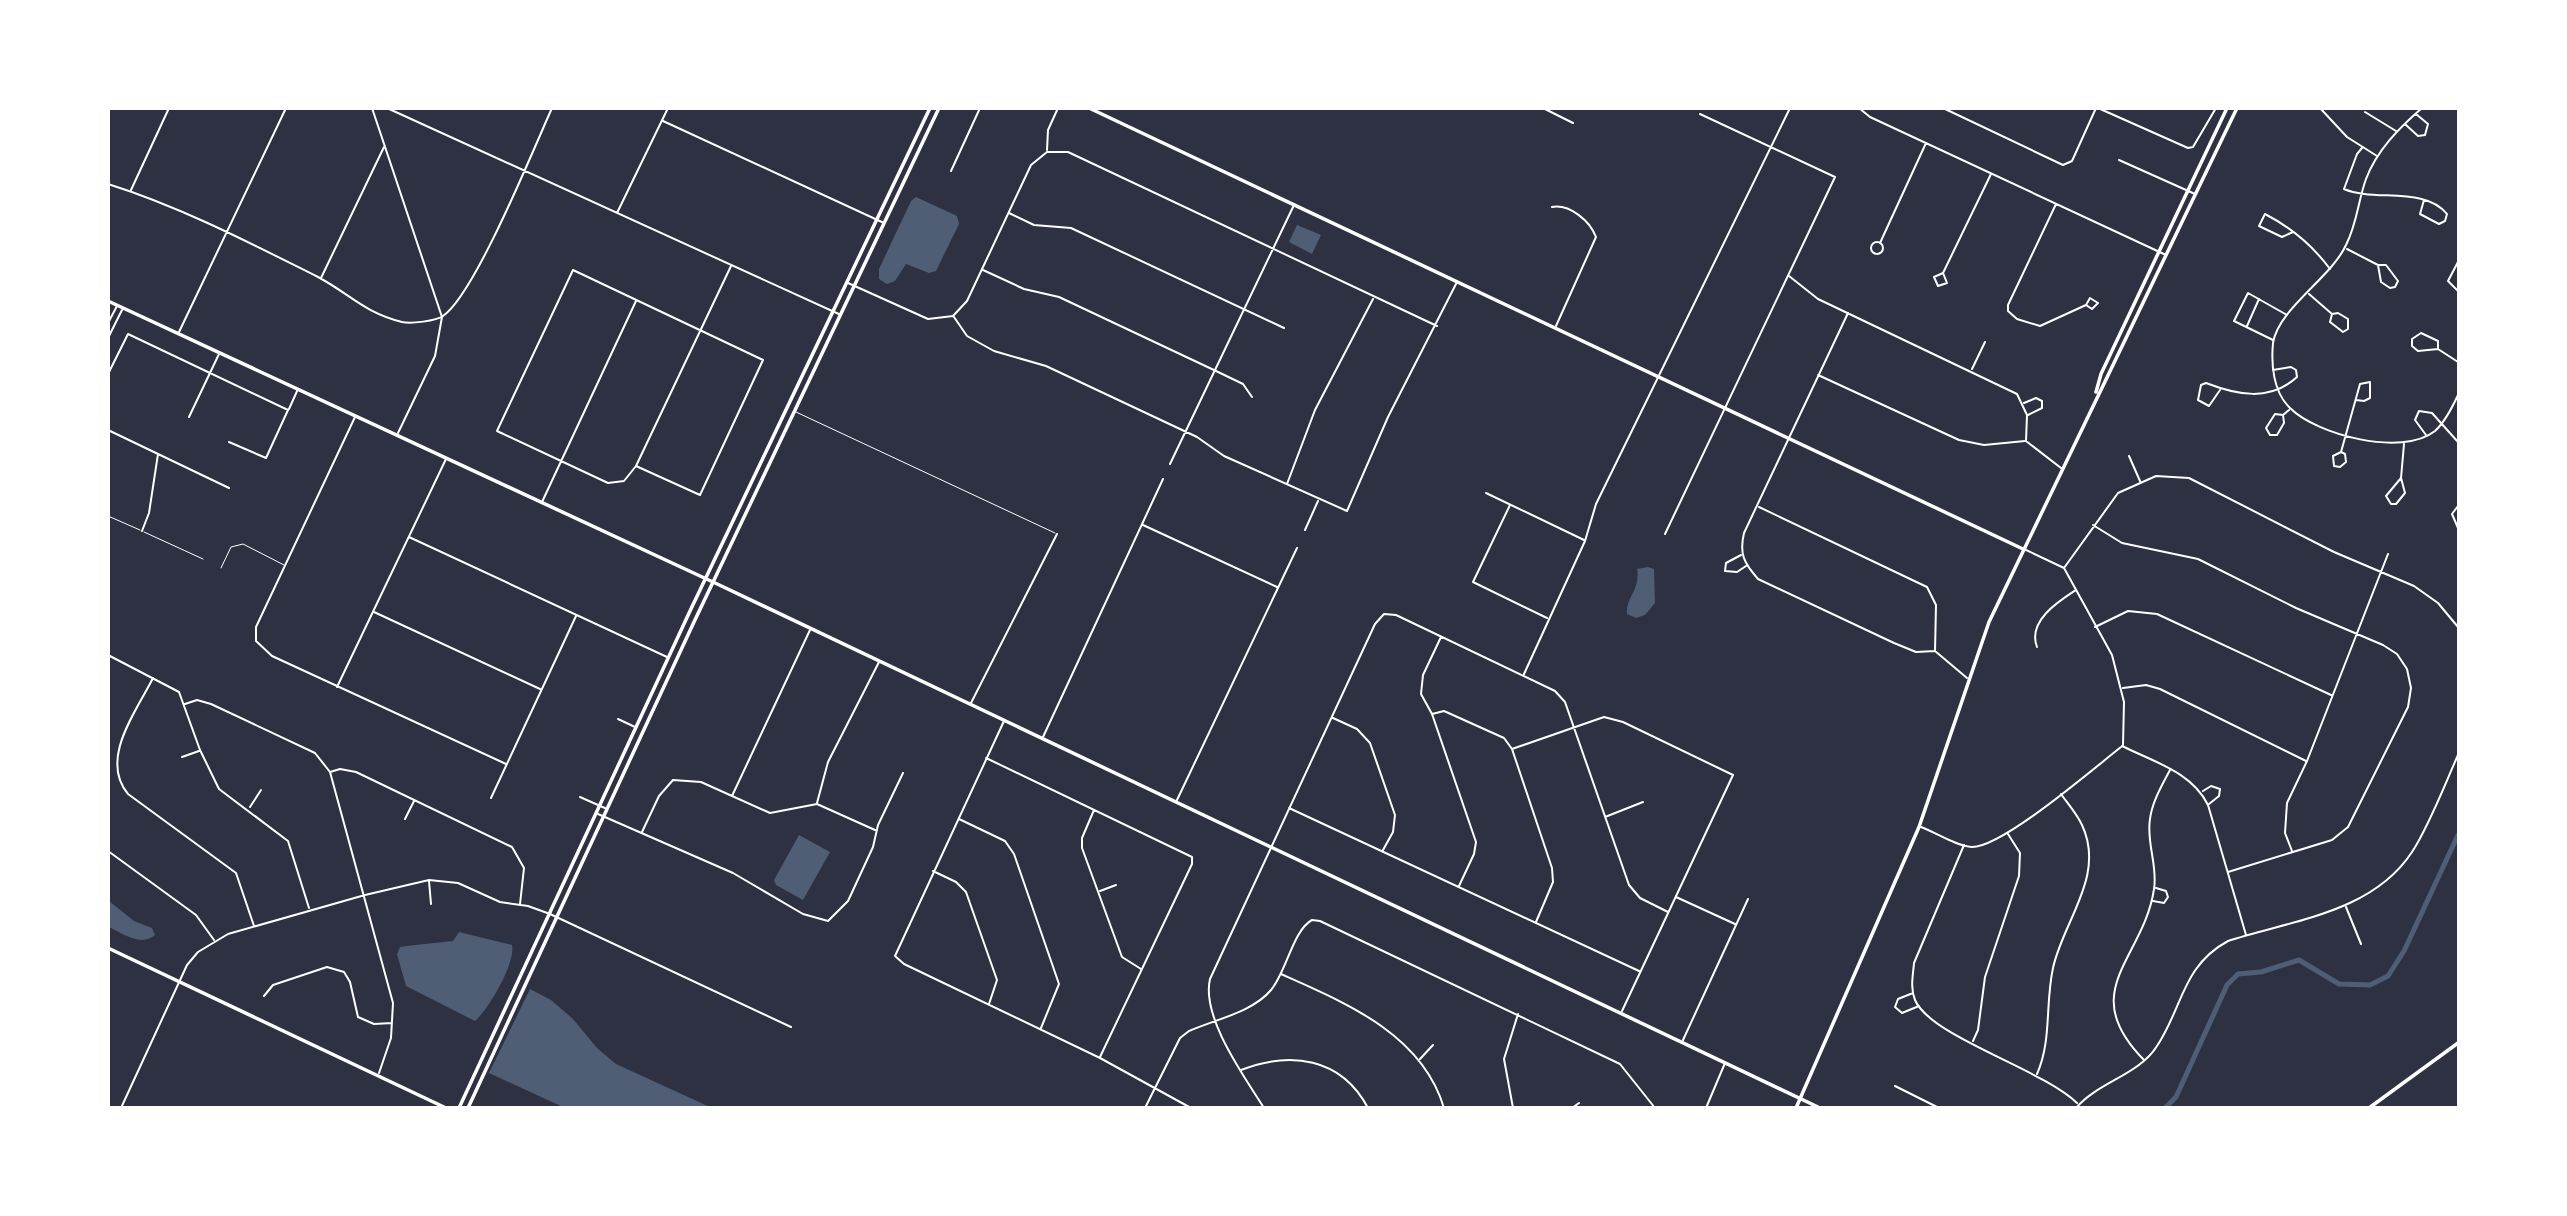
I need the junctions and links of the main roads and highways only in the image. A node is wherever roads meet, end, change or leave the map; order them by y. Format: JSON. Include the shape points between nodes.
{"nodes":[{"id":1,"x":930,"y":108,"type":"edge"},
{"id":2,"x":939,"y":108,"type":"edge"},
{"id":3,"x":1090,"y":108,"type":"edge"},
{"id":4,"x":2227,"y":108,"type":"edge"},
{"id":5,"x":2237,"y":108,"type":"edge"},
{"id":6,"x":108,"y":301,"type":"edge"},
{"id":7,"x":2095,"y":397,"type":"junction"},
{"id":8,"x":2023,"y":548,"type":"junction"},
{"id":9,"x":705,"y":579,"type":"junction"},
{"id":10,"x":713,"y":582,"type":"junction"},
{"id":11,"x":108,"y":948,"type":"edge"},
{"id":12,"x":2459,"y":1042,"type":"edge"},
{"id":13,"x":1801,"y":1098,"type":"junction"},
{"id":14,"x":446,"y":1108,"type":"edge"},
{"id":15,"x":458,"y":1108,"type":"edge"},
{"id":16,"x":468,"y":1108,"type":"edge"},
{"id":17,"x":1796,"y":1108,"type":"edge"},
{"id":18,"x":1820,"y":1108,"type":"edge"},
{"id":19,"x":2369,"y":1108,"type":"edge"}],
"edges":[{"from":1,"to":9,"type":"main road"},
{"from":2,"to":10,"type":"main road"},
{"from":3,"to":8,"type":"main road"},
{"from":4,"to":7,"type":"main road","via":[[2101,374]]},
{"from":5,"to":7,"type":"main road","via":[[2109,377]]},
{"from":6,"to":9,"type":"main road"},
{"from":7,"to":8,"type":"main road"},
{"from":8,"to":13,"type":"main road","via":[[1989,622],[1919,827]]},
{"from":9,"to":10,"type":"main road"},
{"from":9,"to":15,"type":"main road"},
{"from":10,"to":13,"type":"main road"},
{"from":10,"to":16,"type":"main road"},
{"from":11,"to":14,"type":"main road"},
{"from":12,"to":19,"type":"main road"},
{"from":13,"to":17,"type":"main road"},
{"from":13,"to":18,"type":"main road"}]}
